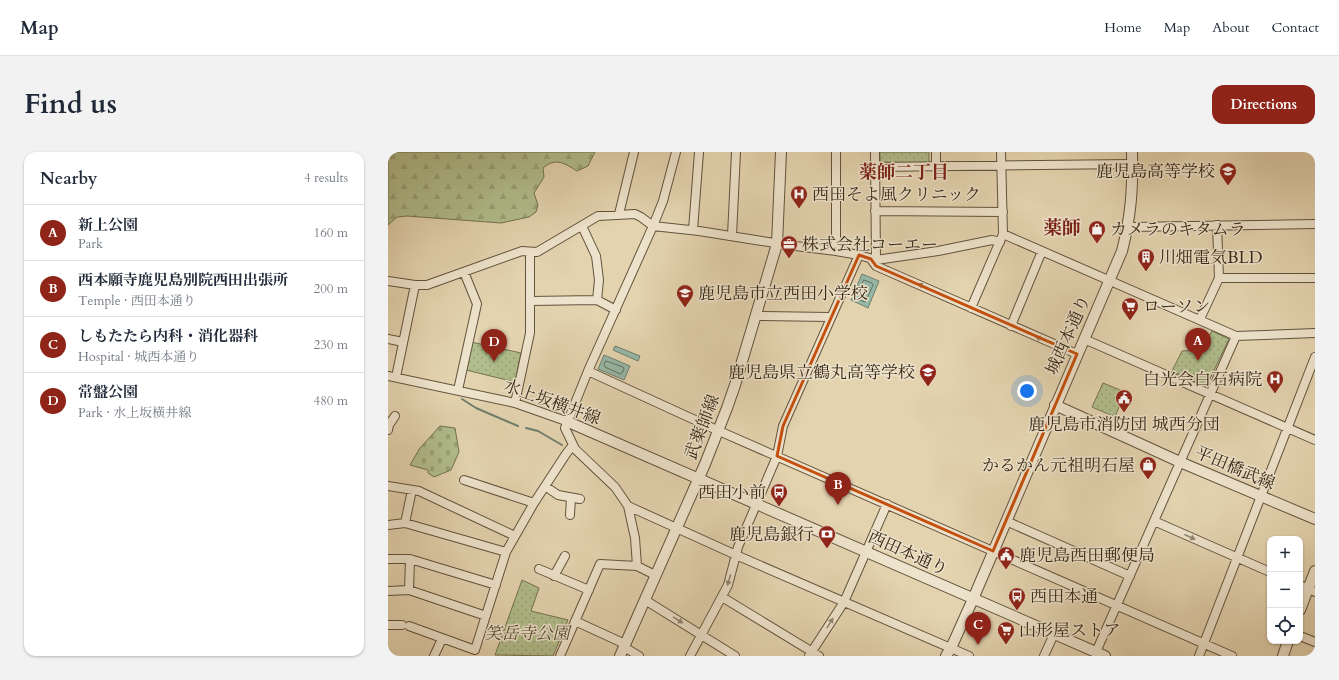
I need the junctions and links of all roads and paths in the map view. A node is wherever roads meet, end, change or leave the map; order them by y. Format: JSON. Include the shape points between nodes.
{"nodes":[{"id":1,"x":634,"y":152,"type":"edge"},
{"id":2,"x":676,"y":152,"type":"edge"},
{"id":3,"x":699,"y":152,"type":"edge"},
{"id":4,"x":736,"y":152,"type":"edge"},
{"id":5,"x":781,"y":152,"type":"edge"},
{"id":6,"x":836,"y":152,"type":"edge"},
{"id":7,"x":875,"y":152,"type":"edge"},
{"id":8,"x":936,"y":152,"type":"edge"},
{"id":9,"x":1001,"y":152,"type":"edge"},
{"id":10,"x":1132,"y":152,"type":"edge"},
{"id":11,"x":1132,"y":164,"type":"junction"},
{"id":12,"x":936,"y":166,"type":"junction"},
{"id":13,"x":1001,"y":166,"type":"junction"},
{"id":14,"x":874,"y":167,"type":"junction"},
{"id":15,"x":875,"y":212,"type":"junction"},
{"id":16,"x":1003,"y":212,"type":"junction"},
{"id":17,"x":619,"y":214,"type":"junction"},
{"id":18,"x":1315,"y":224,"type":"edge"},
{"id":19,"x":1217,"y":225,"type":"junction"},
{"id":20,"x":582,"y":226,"type":"junction"},
{"id":21,"x":653,"y":226,"type":"junction"},
{"id":22,"x":1128,"y":227,"type":"junction"},
{"id":23,"x":693,"y":230,"type":"junction"},
{"id":24,"x":732,"y":236,"type":"junction"},
{"id":25,"x":1002,"y":238,"type":"junction"},
{"id":26,"x":777,"y":244,"type":"junction"},
{"id":27,"x":836,"y":251,"type":"junction"},
{"id":28,"x":1042,"y":251,"type":"junction"},
{"id":29,"x":530,"y":252,"type":"junction"},
{"id":30,"x":858,"y":255,"type":"junction"},
{"id":31,"x":873,"y":259,"type":"junction"},
{"id":32,"x":464,"y":272,"type":"junction"},
{"id":33,"x":1219,"y":278,"type":"junction"},
{"id":34,"x":1315,"y":278,"type":"edge"},
{"id":35,"x":1110,"y":280,"type":"junction"},
{"id":36,"x":388,"y":281,"type":"edge"},
{"id":37,"x":415,"y":285,"type":"junction"},
{"id":38,"x":597,"y":300,"type":"junction"},
{"id":39,"x":530,"y":301,"type":"junction"},
{"id":40,"x":971,"y":308,"type":"junction"},
{"id":41,"x":616,"y":310,"type":"junction"},
{"id":42,"x":756,"y":316,"type":"junction"},
{"id":43,"x":830,"y":317,"type":"junction"},
{"id":44,"x":1200,"y":319,"type":"junction"},
{"id":45,"x":1011,"y":326,"type":"junction"},
{"id":46,"x":1315,"y":333,"type":"edge"},
{"id":47,"x":1236,"y":336,"type":"junction"},
{"id":48,"x":388,"y":339,"type":"edge"},
{"id":49,"x":1084,"y":339,"type":"junction"},
{"id":50,"x":403,"y":342,"type":"junction"},
{"id":51,"x":1077,"y":354,"type":"junction"},
{"id":52,"x":1314,"y":360,"type":"edge"},
{"id":53,"x":588,"y":371,"type":"junction"},
{"id":54,"x":392,"y":377,"type":"edge"},
{"id":55,"x":458,"y":390,"type":"junction"},
{"id":56,"x":1210,"y":394,"type":"junction"},
{"id":57,"x":515,"y":402,"type":"junction"},
{"id":58,"x":1055,"y":405,"type":"junction"},
{"id":59,"x":395,"y":416,"type":"dead end"},
{"id":60,"x":566,"y":421,"type":"junction"},
{"id":61,"x":1287,"y":428,"type":"junction"},
{"id":62,"x":388,"y":430,"type":"edge"},
{"id":63,"x":719,"y":431,"type":"junction"},
{"id":64,"x":1315,"y":440,"type":"edge"},
{"id":65,"x":573,"y":445,"type":"junction"},
{"id":66,"x":777,"y":456,"type":"junction"},
{"id":67,"x":1180,"y":462,"type":"junction"},
{"id":68,"x":698,"y":479,"type":"junction"},
{"id":69,"x":464,"y":480,"type":"dead end"},
{"id":70,"x":388,"y":486,"type":"edge"},
{"id":71,"x":545,"y":486,"type":"junction"},
{"id":72,"x":412,"y":490,"type":"junction"},
{"id":73,"x":1261,"y":496,"type":"junction"},
{"id":74,"x":571,"y":498,"type":"junction"},
{"id":75,"x":580,"y":499,"type":"dead end"},
{"id":76,"x":534,"y":503,"type":"junction"},
{"id":77,"x":756,"y":504,"type":"junction"},
{"id":78,"x":887,"y":504,"type":"junction"},
{"id":79,"x":628,"y":506,"type":"junction"},
{"id":80,"x":570,"y":515,"type":"dead end"},
{"id":81,"x":1315,"y":519,"type":"edge"},
{"id":82,"x":1006,"y":521,"type":"junction"},
{"id":83,"x":1154,"y":521,"type":"junction"},
{"id":84,"x":405,"y":523,"type":"junction"},
{"id":85,"x":388,"y":525,"type":"edge"},
{"id":86,"x":676,"y":528,"type":"junction"},
{"id":87,"x":515,"y":536,"type":"junction"},
{"id":88,"x":506,"y":552,"type":"junction"},
{"id":89,"x":866,"y":552,"type":"junction"},
{"id":90,"x":993,"y":552,"type":"junction"},
{"id":91,"x":736,"y":555,"type":"junction"},
{"id":92,"x":565,"y":556,"type":"dead end"},
{"id":93,"x":1237,"y":558,"type":"junction"},
{"id":94,"x":388,"y":559,"type":"edge"},
{"id":95,"x":410,"y":559,"type":"junction"},
{"id":96,"x":637,"y":566,"type":"junction"},
{"id":97,"x":539,"y":569,"type":"dead end"},
{"id":98,"x":1267,"y":571,"type":"edge"},
{"id":99,"x":1315,"y":571,"type":"edge"},
{"id":100,"x":655,"y":575,"type":"junction"},
{"id":101,"x":554,"y":576,"type":"junction"},
{"id":102,"x":1130,"y":576,"type":"junction"},
{"id":103,"x":496,"y":586,"type":"junction"},
{"id":104,"x":1308,"y":589,"type":"edge"},
{"id":105,"x":409,"y":590,"type":"junction"},
{"id":106,"x":589,"y":590,"type":"junction"},
{"id":107,"x":388,"y":591,"type":"edge"},
{"id":108,"x":722,"y":596,"type":"junction"},
{"id":109,"x":973,"y":599,"type":"junction"},
{"id":110,"x":645,"y":600,"type":"junction"},
{"id":111,"x":844,"y":602,"type":"junction"},
{"id":112,"x":1117,"y":606,"type":"junction"},
{"id":113,"x":1301,"y":608,"type":"edge"},
{"id":114,"x":486,"y":616,"type":"junction"},
{"id":115,"x":575,"y":621,"type":"junction"},
{"id":116,"x":388,"y":626,"type":"edge"},
{"id":117,"x":1054,"y":634,"type":"junction"},
{"id":118,"x":702,"y":635,"type":"junction"},
{"id":119,"x":1303,"y":637,"type":"edge"},
{"id":120,"x":442,"y":638,"type":"junction"},
{"id":121,"x":1315,"y":642,"type":"edge"},
{"id":122,"x":1204,"y":644,"type":"junction"},
{"id":123,"x":1287,"y":644,"type":"edge"},
{"id":124,"x":623,"y":649,"type":"edge"},
{"id":125,"x":949,"y":652,"type":"edge"},
{"id":126,"x":1100,"y":654,"type":"edge"},
{"id":127,"x":814,"y":655,"type":"edge"},
{"id":128,"x":434,"y":656,"type":"edge"},
{"id":129,"x":560,"y":656,"type":"edge"},
{"id":130,"x":639,"y":656,"type":"edge"},
{"id":131,"x":690,"y":656,"type":"edge"},
{"id":132,"x":735,"y":656,"type":"edge"},
{"id":133,"x":969,"y":656,"type":"edge"},
{"id":134,"x":1044,"y":656,"type":"edge"},
{"id":135,"x":1199,"y":656,"type":"edge"},
{"id":136,"x":1232,"y":656,"type":"edge"},
{"id":137,"x":1283,"y":656,"type":"edge"}],
"edges":[{"from":1,"to":17,"type":"street"},
{"from":2,"to":21,"type":"street","via":[[663,201]]},
{"from":3,"to":23,"type":"street"},
{"from":4,"to":24,"type":"street"},
{"from":5,"to":26,"type":"street","name":"武薬師線"},
{"from":6,"to":27,"type":"street"},
{"from":7,"to":14,"type":"street"},
{"from":8,"to":12,"type":"street"},
{"from":9,"to":13,"type":"street"},
{"from":10,"to":11,"type":"street","name":"城西本通り"},
{"from":11,"to":13,"type":"street"},
{"from":11,"to":22,"type":"street","name":"城西本通り","via":[[1133,188]]},
{"from":12,"to":13,"type":"street"},
{"from":12,"to":14,"type":"street"},
{"from":13,"to":16,"type":"street"},
{"from":14,"to":15,"type":"street"},
{"from":15,"to":16,"type":"street"},
{"from":15,"to":31,"type":"street"},
{"from":16,"to":25,"type":"street"},
{"from":17,"to":20,"type":"street","via":[[598,216]]},
{"from":17,"to":21,"type":"street","via":[[635,214]]},
{"from":18,"to":19,"type":"street"},
{"from":19,"to":22,"type":"street"},
{"from":19,"to":33,"type":"street"},
{"from":20,"to":29,"type":"street","via":[[537,252]]},
{"from":20,"to":38,"type":"street","via":[[596,256],[599,280]]},
{"from":21,"to":23,"type":"street"},
{"from":21,"to":41,"type":"street"},
{"from":22,"to":35,"type":"street","name":"城西本通り","via":[[1122,251]]},
{"from":23,"to":24,"type":"street"},
{"from":24,"to":26,"type":"street"},
{"from":25,"to":28,"type":"street"},
{"from":25,"to":31,"type":"street","via":[[938,251]]},
{"from":25,"to":40,"type":"street"},
{"from":26,"to":27,"type":"street"},
{"from":26,"to":42,"type":"street","name":"武薬師線"},
{"from":27,"to":30,"type":"street"},
{"from":28,"to":35,"type":"street"},
{"from":28,"to":45,"type":"street"},
{"from":29,"to":32,"type":"street","via":[[522,251]]},
{"from":29,"to":39,"type":"street"},
{"from":30,"to":31,"type":"street"},
{"from":30,"to":43,"type":"street"},
{"from":40,"to":31,"type":"street","one_way":true,"via":[[876,266]]},
{"from":32,"to":37,"type":"street","via":[[427,285]]},
{"from":32,"to":55,"type":"street","via":[[477,304]]},
{"from":33,"to":34,"type":"street"},
{"from":33,"to":44,"type":"street"},
{"from":35,"to":44,"type":"street"},
{"from":35,"to":49,"type":"street","name":"城西本通り"},
{"from":36,"to":37,"type":"street"},
{"from":37,"to":50,"type":"street"},
{"from":38,"to":39,"type":"street"},
{"from":38,"to":41,"type":"street"},
{"from":39,"to":57,"type":"street","via":[[530,333]]},
{"from":40,"to":45,"type":"street"},
{"from":41,"to":53,"type":"street"},
{"from":42,"to":43,"type":"street"},
{"from":42,"to":63,"type":"street","name":"武薬師線"},
{"from":43,"to":66,"type":"street","via":[[783,426]]},
{"from":44,"to":47,"type":"street"},
{"from":51,"to":45,"type":"street","one_way":true},
{"from":46,"to":47,"type":"street"},
{"from":47,"to":56,"type":"street"},
{"from":48,"to":50,"type":"street"},
{"from":49,"to":51,"type":"street","name":"城西本通り"},
{"from":49,"to":56,"type":"street"},
{"from":50,"to":54,"type":"street"},
{"from":51,"to":58,"type":"street","name":"城西本通り"},
{"from":52,"to":61,"type":"street"},
{"from":53,"to":60,"type":"street"},
{"from":53,"to":63,"type":"street"},
{"from":54,"to":55,"type":"street","name":"水上坂横井線"},
{"from":55,"to":57,"type":"street","name":"水上坂横井線"},
{"from":56,"to":61,"type":"street"},
{"from":56,"to":67,"type":"street"},
{"from":57,"to":60,"type":"street","name":"水上坂横井線"},
{"from":58,"to":67,"type":"street","name":"平田橋武線"},
{"from":58,"to":82,"type":"street","name":"城西本通り"},
{"from":59,"to":62,"type":"street"},
{"from":60,"to":65,"type":"street","via":[[564,428]]},
{"from":60,"to":68,"type":"street","name":"水上坂横井線"},
{"from":61,"to":64,"type":"street"},
{"from":61,"to":73,"type":"street"},
{"from":63,"to":66,"type":"street"},
{"from":63,"to":68,"type":"street","name":"武薬師線"},
{"from":65,"to":71,"type":"street"},
{"from":65,"to":79,"type":"street","via":[[615,487]]},
{"from":66,"to":77,"type":"street"},
{"from":66,"to":78,"type":"street"},
{"from":67,"to":73,"type":"street","name":"平田橋武線"},
{"from":67,"to":83,"type":"street"},
{"from":68,"to":77,"type":"street","name":"西田本通り"},
{"from":68,"to":86,"type":"street","name":"武薬師線"},
{"from":69,"to":76,"type":"street"},
{"from":70,"to":72,"type":"street"},
{"from":71,"to":74,"type":"street","via":[[558,495]]},
{"from":71,"to":76,"type":"street"},
{"from":72,"to":84,"type":"street"},
{"from":72,"to":87,"type":"street"},
{"from":73,"to":81,"type":"street","name":"平田橋武線"},
{"from":73,"to":93,"type":"street"},
{"from":74,"to":75,"type":"street"},
{"from":74,"to":80,"type":"street"},
{"from":76,"to":87,"type":"street"},
{"from":77,"to":89,"type":"street","name":"西田本通り"},
{"from":77,"to":91,"type":"street"},
{"from":78,"to":89,"type":"street"},
{"from":78,"to":90,"type":"street"},
{"from":79,"to":86,"type":"street"},
{"from":79,"to":96,"type":"street","via":[[635,538]]},
{"from":82,"to":90,"type":"street","name":"城西本通り"},
{"from":82,"to":102,"type":"street"},
{"from":83,"to":93,"type":"street","one_way":true},
{"from":83,"to":102,"type":"street"},
{"from":84,"to":85,"type":"street"},
{"from":84,"to":88,"type":"street"},
{"from":86,"to":91,"type":"street"},
{"from":86,"to":100,"type":"street","name":"武薬師線"},
{"from":87,"to":88,"type":"street"},
{"from":88,"to":103,"type":"street"},
{"from":89,"to":109,"type":"street","name":"西田本通り"},
{"from":89,"to":111,"type":"street"},
{"from":90,"to":109,"type":"street","name":"城西本通り"},
{"from":90,"to":112,"type":"street"},
{"from":91,"to":108,"type":"street","one_way":true,"via":[[728,585]]},
{"from":91,"to":111,"type":"street"},
{"from":92,"to":101,"type":"street"},
{"from":93,"to":98,"type":"street"},
{"from":93,"to":122,"type":"street"},
{"from":94,"to":95,"type":"street"},
{"from":95,"to":103,"type":"street"},
{"from":95,"to":105,"type":"street"},
{"from":96,"to":100,"type":"street"},
{"from":96,"to":106,"type":"street","via":[[600,564]]},
{"from":97,"to":101,"type":"street"},
{"from":99,"to":104,"type":"street"},
{"from":100,"to":110,"type":"street","name":"武薬師線"},
{"from":101,"to":106,"type":"street"},
{"from":102,"to":112,"type":"street"},
{"from":103,"to":114,"type":"street"},
{"from":104,"to":113,"type":"street"},
{"from":105,"to":107,"type":"street"},
{"from":105,"to":114,"type":"street"},
{"from":106,"to":115,"type":"street"},
{"from":108,"to":118,"type":"street"},
{"from":108,"to":127,"type":"street"},
{"from":109,"to":117,"type":"street","name":"西田本通り"},
{"from":109,"to":125,"type":"street","name":"城西本通り"},
{"from":110,"to":118,"type":"street","one_way":true},
{"from":110,"to":124,"type":"street","name":"武薬師線"},
{"from":111,"to":125,"type":"street"},
{"from":127,"to":111,"type":"street","one_way":true},
{"from":112,"to":122,"type":"street"},
{"from":112,"to":126,"type":"street"},
{"from":114,"to":120,"type":"street","via":[[475,650]]},
{"from":115,"to":124,"type":"street"},
{"from":115,"to":129,"type":"street"},
{"from":116,"to":120,"type":"street","via":[[406,625]]},
{"from":117,"to":126,"type":"street","name":"西田本通り"},
{"from":117,"to":134,"type":"street"},
{"from":118,"to":131,"type":"street"},
{"from":118,"to":132,"type":"street"},
{"from":119,"to":121,"type":"street"},
{"from":120,"to":128,"type":"street"},
{"from":122,"to":135,"type":"street"},
{"from":122,"to":136,"type":"street"},
{"from":123,"to":137,"type":"street"},
{"from":124,"to":130,"type":"street"},
{"from":125,"to":133,"type":"street"}]}
